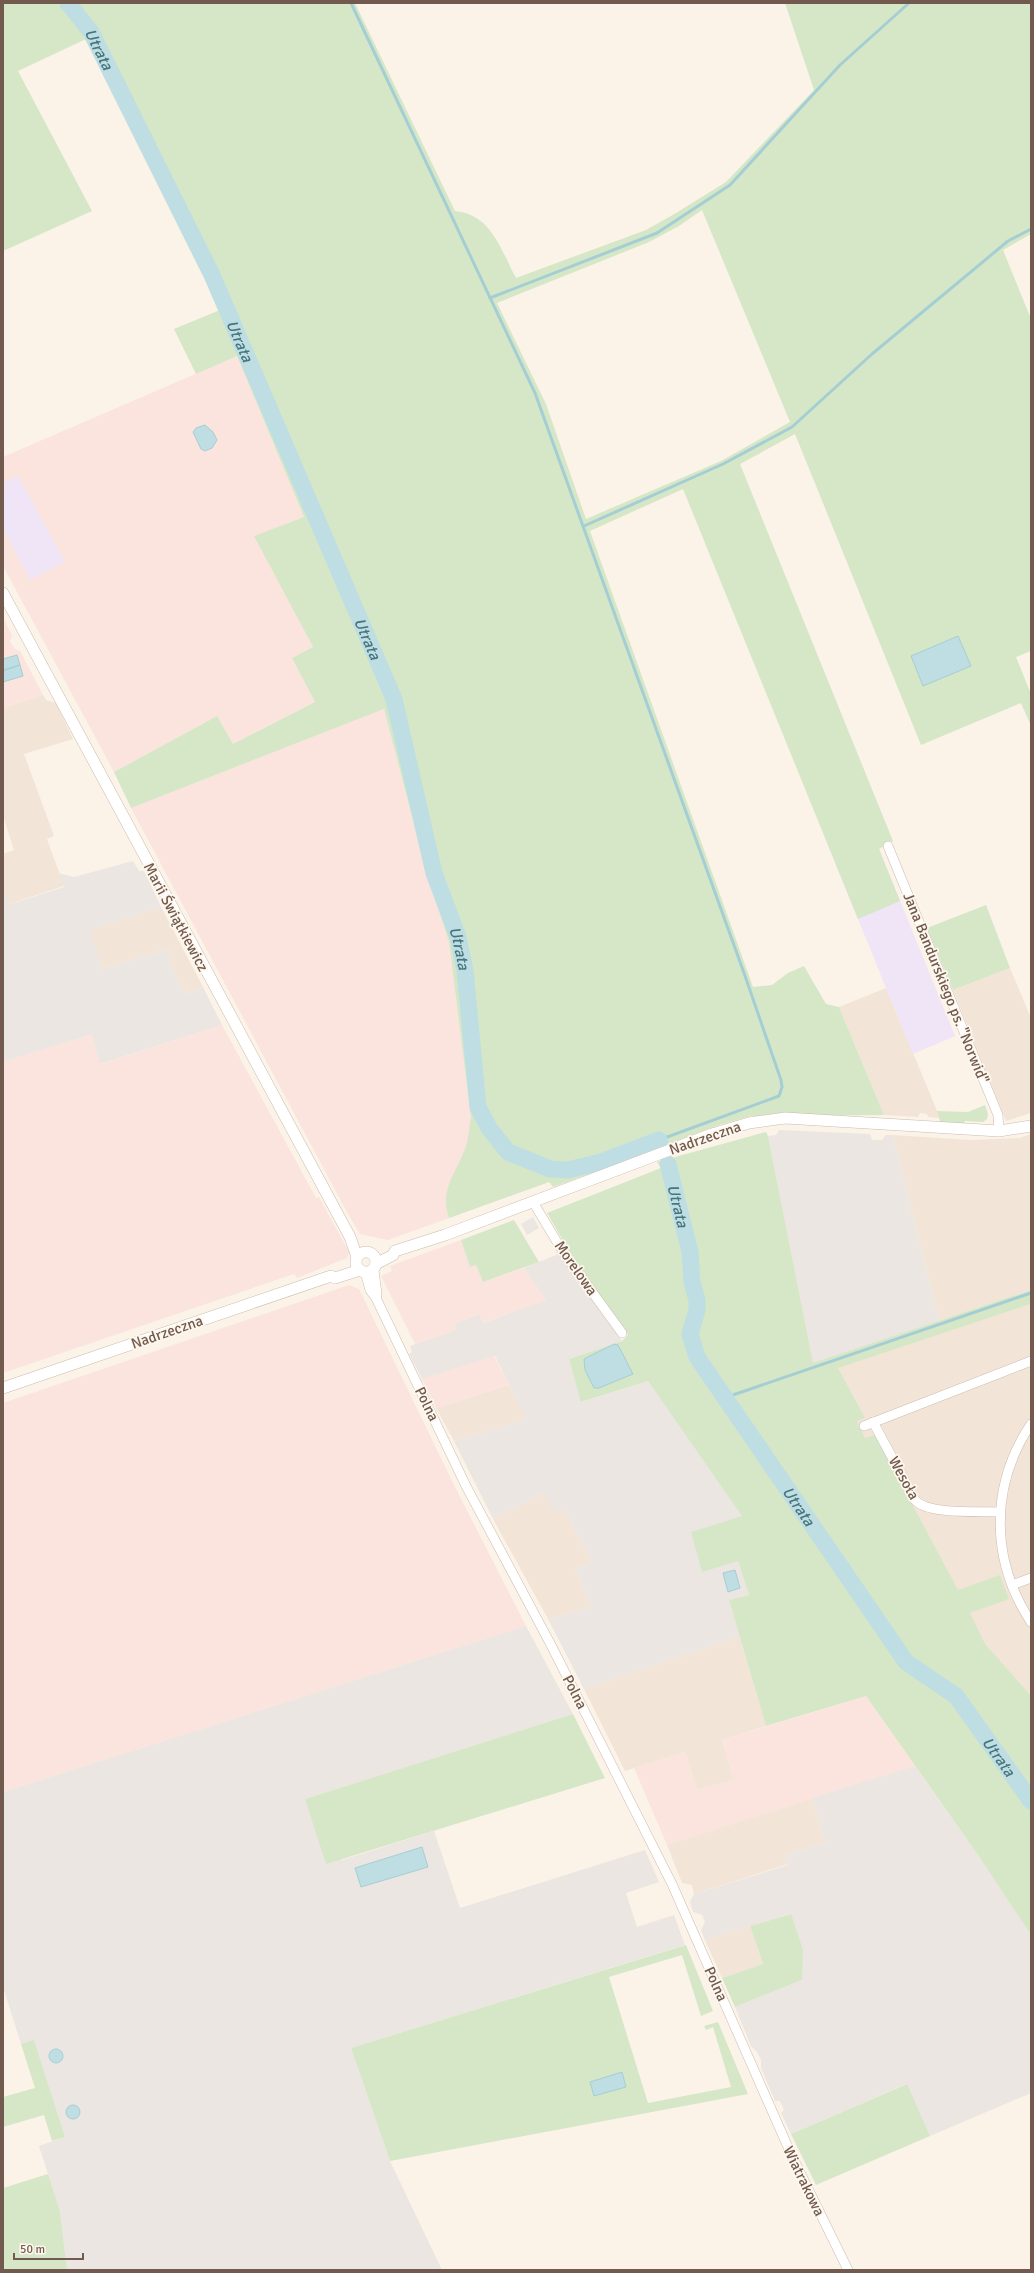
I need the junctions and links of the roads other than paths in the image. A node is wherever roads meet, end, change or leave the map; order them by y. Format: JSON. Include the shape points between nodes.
{"nodes":[{"id":1,"x":3,"y":593,"type":"edge"},
{"id":2,"x":888,"y":846,"type":"dead end"},
{"id":3,"x":1031,"y":1126,"type":"edge"},
{"id":4,"x":999,"y":1131,"type":"junction"},
{"id":5,"x":533,"y":1202,"type":"junction"},
{"id":6,"x":366,"y":1263,"type":"junction"},
{"id":7,"x":622,"y":1333,"type":"dead end"},
{"id":8,"x":1031,"y":1361,"type":"edge"},
{"id":9,"x":3,"y":1388,"type":"edge"},
{"id":10,"x":874,"y":1422,"type":"junction"},
{"id":11,"x":1031,"y":1424,"type":"edge"},
{"id":12,"x":864,"y":1426,"type":"dead end"},
{"id":13,"x":999,"y":1512,"type":"junction"},
{"id":14,"x":1031,"y":1578,"type":"edge"},
{"id":15,"x":1012,"y":1585,"type":"junction"},
{"id":16,"x":1031,"y":1622,"type":"edge"},
{"id":17,"x":762,"y":2092,"type":"joint"},
{"id":18,"x":848,"y":2270,"type":"edge"}],
"edges":[{"from":1,"to":6,"type":"street","name":"Marii Świątkiewicz","via":[[352,1240],[358,1242]]},
{"from":2,"to":4,"type":"street","name":"Jana Bandurskiego ps. \"Norwid\"","via":[[998,1115]]},
{"from":3,"to":4,"type":"street","name":"Nadrzeczna"},
{"from":4,"to":5,"type":"street","name":"Nadrzeczna","via":[[797,1119],[762,1121],[712,1134]]},
{"from":5,"to":6,"type":"street","name":"Nadrzeczna"},
{"from":5,"to":7,"type":"street","name":"Morelowa","via":[[563,1252]]},
{"from":6,"to":9,"type":"street","name":"Nadrzeczna","via":[[335,1278],[331,1276]]},
{"from":6,"to":17,"type":"street","name":"Polna","via":[[370,1290],[466,1486],[551,1645],[668,1877]]},
{"from":8,"to":10,"type":"street"},
{"from":10,"to":12,"type":"street"},
{"from":10,"to":13,"type":"street","name":"Wesoła","via":[[915,1500],[921,1506]]},
{"from":11,"to":13,"type":"street","via":[[1010,1463]]},
{"from":13,"to":15,"type":"street","via":[[1003,1553]]},
{"from":14,"to":15,"type":"street"},
{"from":15,"to":16,"type":"street"},
{"from":17,"to":18,"type":"street","name":"Wiatrakowa"}]}
